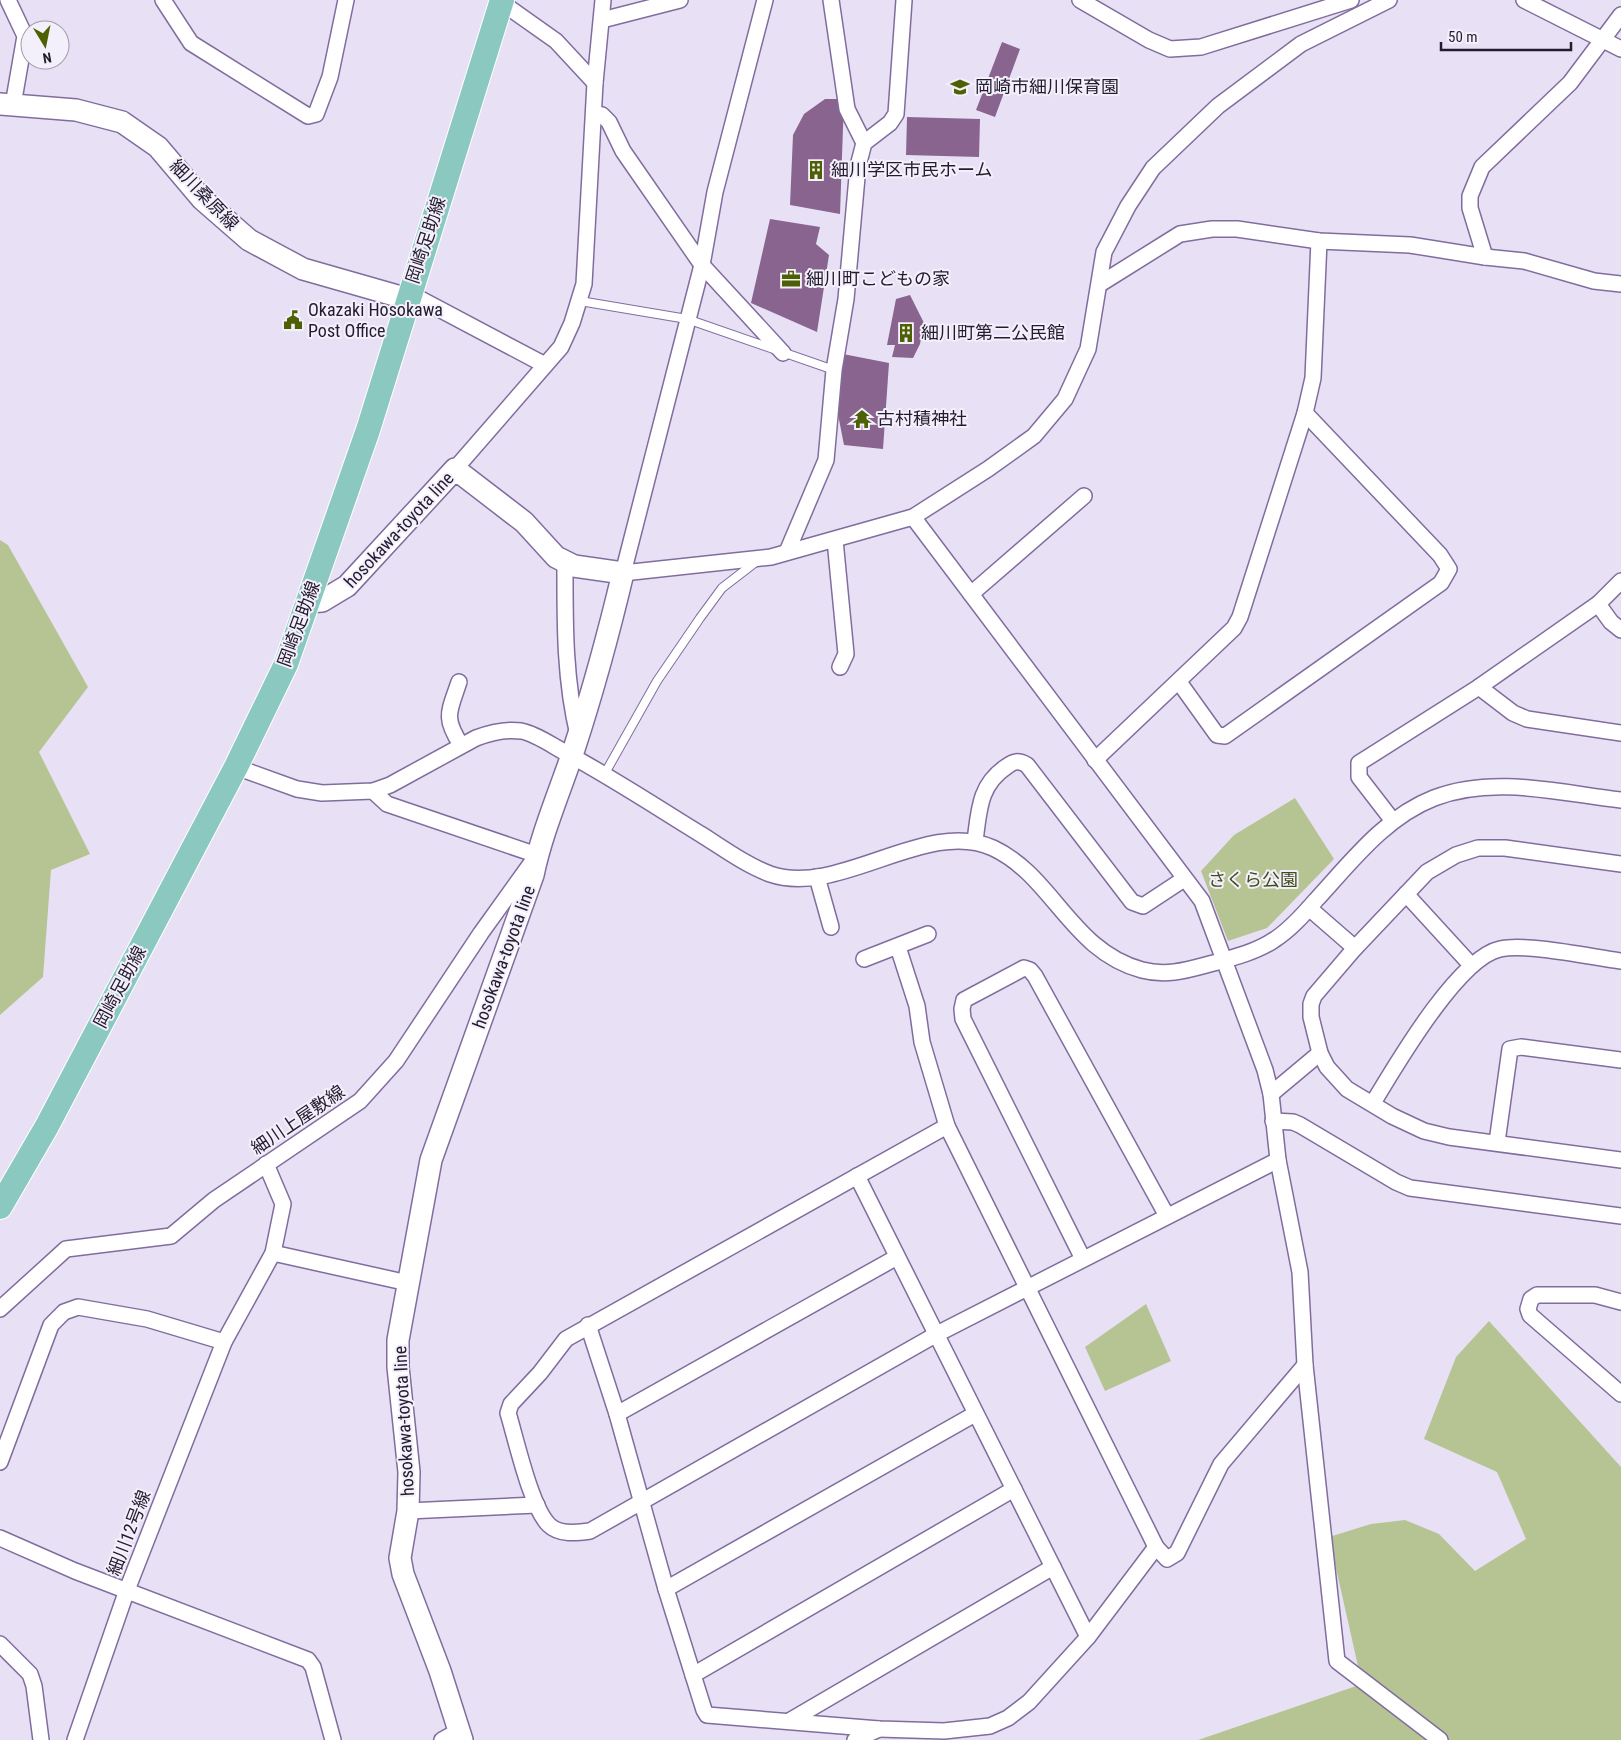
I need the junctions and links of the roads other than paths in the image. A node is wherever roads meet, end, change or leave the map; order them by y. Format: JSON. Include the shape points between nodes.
{"nodes":[{"id":1,"x":8,"y":0,"type":"edge"},
{"id":2,"x":163,"y":0,"type":"edge"},
{"id":3,"x":346,"y":0,"type":"edge"},
{"id":4,"x":603,"y":0,"type":"edge"},
{"id":5,"x":680,"y":0,"type":"edge"},
{"id":6,"x":765,"y":0,"type":"edge"},
{"id":7,"x":831,"y":0,"type":"edge"},
{"id":8,"x":904,"y":0,"type":"edge"},
{"id":9,"x":1080,"y":0,"type":"edge"},
{"id":10,"x":1351,"y":0,"type":"edge"},
{"id":11,"x":1357,"y":0,"type":"edge"},
{"id":12,"x":1524,"y":0,"type":"edge"},
{"id":13,"x":501,"y":1,"type":"edge"},
{"id":14,"x":1382,"y":2,"type":"edge"},
{"id":15,"x":1621,"y":15,"type":"edge"},
{"id":16,"x":602,"y":20,"type":"junction"},
{"id":17,"x":1604,"y":40,"type":"junction"},
{"id":18,"x":1621,"y":49,"type":"edge"},
{"id":19,"x":596,"y":83,"type":"junction"},
{"id":20,"x":7,"y":105,"type":"edge"},
{"id":21,"x":594,"y":113,"type":"junction"},
{"id":22,"x":864,"y":143,"type":"junction"},
{"id":23,"x":1319,"y":240,"type":"junction"},
{"id":24,"x":1485,"y":257,"type":"junction"},
{"id":25,"x":702,"y":265,"type":"junction"},
{"id":26,"x":1100,"y":284,"type":"junction"},
{"id":27,"x":1621,"y":284,"type":"edge"},
{"id":28,"x":408,"y":296,"type":"junction"},
{"id":29,"x":580,"y":301,"type":"junction"},
{"id":30,"x":687,"y":319,"type":"junction"},
{"id":31,"x":783,"y":353,"type":"junction"},
{"id":32,"x":545,"y":365,"type":"junction"},
{"id":33,"x":834,"y":370,"type":"junction"},
{"id":34,"x":1305,"y":413,"type":"junction"},
{"id":35,"x":456,"y":469,"type":"junction"},
{"id":36,"x":1084,"y":496,"type":"dead end"},
{"id":37,"x":914,"y":517,"type":"junction"},
{"id":38,"x":836,"y":540,"type":"junction"},
{"id":39,"x":787,"y":552,"type":"junction"},
{"id":40,"x":760,"y":558,"type":"junction"},
{"id":41,"x":565,"y":562,"type":"junction"},
{"id":42,"x":623,"y":573,"type":"junction"},
{"id":43,"x":1621,"y":582,"type":"edge"},
{"id":44,"x":971,"y":594,"type":"junction"},
{"id":45,"x":308,"y":602,"type":"junction"},
{"id":46,"x":1598,"y":604,"type":"junction"},
{"id":47,"x":1621,"y":630,"type":"edge"},
{"id":48,"x":840,"y":667,"type":"dead end"},
{"id":49,"x":459,"y":682,"type":"dead end"},
{"id":50,"x":1179,"y":682,"type":"junction"},
{"id":51,"x":1478,"y":688,"type":"junction"},
{"id":52,"x":1621,"y":733,"type":"edge"},
{"id":53,"x":461,"y":746,"type":"junction"},
{"id":54,"x":575,"y":746,"type":"junction"},
{"id":55,"x":1095,"y":760,"type":"junction"},
{"id":56,"x":236,"y":767,"type":"junction"},
{"id":57,"x":604,"y":775,"type":"junction"},
{"id":58,"x":373,"y":791,"type":"junction"},
{"id":59,"x":1621,"y":800,"type":"edge"},
{"id":60,"x":1393,"y":821,"type":"junction"},
{"id":61,"x":975,"y":841,"type":"junction"},
{"id":62,"x":537,"y":855,"type":"junction"},
{"id":63,"x":1621,"y":864,"type":"edge"},
{"id":64,"x":817,"y":877,"type":"junction"},
{"id":65,"x":1184,"y":879,"type":"junction"},
{"id":66,"x":1406,"y":894,"type":"junction"},
{"id":67,"x":1309,"y":908,"type":"junction"},
{"id":68,"x":831,"y":927,"type":"dead end"},
{"id":69,"x":928,"y":934,"type":"dead end"},
{"id":70,"x":898,"y":947,"type":"junction"},
{"id":71,"x":1355,"y":948,"type":"junction"},
{"id":72,"x":864,"y":959,"type":"dead end"},
{"id":73,"x":1224,"y":960,"type":"junction"},
{"id":74,"x":1621,"y":961,"type":"edge"},
{"id":75,"x":1471,"y":965,"type":"junction"},
{"id":76,"x":1320,"y":1054,"type":"junction"},
{"id":77,"x":1621,"y":1060,"type":"edge"},
{"id":78,"x":1270,"y":1094,"type":"junction"},
{"id":79,"x":1373,"y":1103,"type":"junction"},
{"id":80,"x":1273,"y":1121,"type":"junction"},
{"id":81,"x":947,"y":1126,"type":"junction"},
{"id":82,"x":1497,"y":1142,"type":"junction"},
{"id":83,"x":1278,"y":1160,"type":"junction"},
{"id":84,"x":1621,"y":1160,"type":"edge"},
{"id":85,"x":266,"y":1164,"type":"junction"},
{"id":86,"x":857,"y":1176,"type":"junction"},
{"id":87,"x":0,"y":1208,"type":"edge"},
{"id":88,"x":1167,"y":1216,"type":"junction"},
{"id":89,"x":1621,"y":1216,"type":"edge"},
{"id":90,"x":272,"y":1253,"type":"junction"},
{"id":91,"x":897,"y":1256,"type":"junction"},
{"id":92,"x":1083,"y":1259,"type":"junction"},
{"id":93,"x":408,"y":1283,"type":"junction"},
{"id":94,"x":1027,"y":1288,"type":"junction"},
{"id":95,"x":1621,"y":1302,"type":"edge"},
{"id":96,"x":0,"y":1309,"type":"edge"},
{"id":97,"x":588,"y":1325,"type":"junction"},
{"id":98,"x":937,"y":1334,"type":"junction"},
{"id":99,"x":224,"y":1342,"type":"junction"},
{"id":100,"x":1305,"y":1365,"type":"junction"},
{"id":101,"x":1621,"y":1394,"type":"edge"},
{"id":102,"x":617,"y":1414,"type":"junction"},
{"id":103,"x":975,"y":1414,"type":"junction"},
{"id":104,"x":0,"y":1462,"type":"edge"},
{"id":105,"x":1014,"y":1490,"type":"junction"},
{"id":106,"x":642,"y":1501,"type":"junction"},
{"id":107,"x":537,"y":1505,"type":"junction"},
{"id":108,"x":408,"y":1511,"type":"junction"},
{"id":109,"x":0,"y":1538,"type":"edge"},
{"id":110,"x":1156,"y":1547,"type":"junction"},
{"id":111,"x":1053,"y":1567,"type":"junction"},
{"id":112,"x":666,"y":1589,"type":"junction"},
{"id":113,"x":127,"y":1590,"type":"junction"},
{"id":114,"x":1088,"y":1637,"type":"junction"},
{"id":115,"x":0,"y":1644,"type":"edge"},
{"id":116,"x":693,"y":1675,"type":"junction"},
{"id":117,"x":791,"y":1720,"type":"junction"},
{"id":118,"x":879,"y":1728,"type":"junction"},
{"id":119,"x":461,"y":1735,"type":"edge"},
{"id":120,"x":41,"y":1740,"type":"edge"},
{"id":121,"x":75,"y":1740,"type":"edge"},
{"id":122,"x":333,"y":1740,"type":"edge"},
{"id":123,"x":442,"y":1740,"type":"edge"},
{"id":124,"x":855,"y":1740,"type":"edge"},
{"id":125,"x":1440,"y":1740,"type":"edge"}],
"edges":[{"from":1,"to":20,"type":"street","via":[[25,36]]},
{"from":2,"to":3,"type":"street","via":[[191,43],[308,116],[316,114],[330,78]]},
{"from":4,"to":16,"type":"street"},
{"from":5,"to":16,"type":"street"},
{"from":6,"to":25,"type":"street","via":[[715,192]]},
{"from":7,"to":22,"type":"street","via":[[847,109]]},
{"from":8,"to":22,"type":"street","via":[[896,114],[890,123]]},
{"from":9,"to":10,"type":"street","via":[[1170,49],[1201,47]]},
{"from":11,"to":14,"type":"street"},
{"from":12,"to":17,"type":"street"},
{"from":13,"to":19,"type":"street","via":[[556,41]]},
{"from":13,"to":28,"type":"main road","name":"岡崎足助線"},
{"from":14,"to":26,"type":"street","via":[[1301,44],[1218,106],[1153,168],[1104,252]]},
{"from":15,"to":17,"type":"street"},
{"from":16,"to":19,"type":"street"},
{"from":17,"to":18,"type":"street"},
{"from":17,"to":24,"type":"street","via":[[1570,83],[1482,167],[1470,196],[1470,208]]},
{"from":19,"to":21,"type":"street"},
{"from":20,"to":28,"type":"main road","name":"細川桑原線","via":[[76,110],[122,122],[158,146],[202,199],[249,240],[303,269]]},
{"from":21,"to":25,"type":"street","via":[[602,115],[608,122],[623,151]]},
{"from":21,"to":29,"type":"street","via":[[584,284]]},
{"from":22,"to":33,"type":"street","via":[[858,166],[846,299]]},
{"from":23,"to":24,"type":"street","via":[[1410,245]]},
{"from":23,"to":26,"type":"street","via":[[1237,229],[1192,231],[1174,238]]},
{"from":23,"to":34,"type":"street","via":[[1315,360]]},
{"from":24,"to":27,"type":"street","via":[[1524,261],[1594,281]]},
{"from":25,"to":30,"type":"street"},
{"from":25,"to":31,"type":"street"},
{"from":26,"to":37,"type":"street","via":[[1088,349],[1065,399],[1034,436]]},
{"from":28,"to":32,"type":"street"},
{"from":28,"to":45,"type":"main road","name":"岡崎足助線","via":[[368,430]]},
{"from":29,"to":30,"type":"lane"},
{"from":29,"to":32,"type":"street","via":[[561,347]]},
{"from":30,"to":31,"type":"lane"},
{"from":30,"to":42,"type":"street"},
{"from":31,"to":33,"type":"lane"},
{"from":32,"to":35,"type":"street"},
{"from":33,"to":39,"type":"street","via":[[826,460]]},
{"from":34,"to":50,"type":"street","via":[[1240,617],[1234,628]]},
{"from":34,"to":50,"type":"street","via":[[1440,555],[1448,569],[1445,578],[1225,736],[1217,735]]},
{"from":35,"to":41,"type":"main road","name":"hosokawa-toyota line","via":[[524,522],[556,557]]},
{"from":35,"to":45,"type":"main road","name":"hosokawa-toyota line","via":[[347,586],[322,601]]},
{"from":36,"to":44,"type":"street"},
{"from":37,"to":38,"type":"street"},
{"from":37,"to":44,"type":"street"},
{"from":38,"to":39,"type":"street"},
{"from":38,"to":48,"type":"street","via":[[846,654]]},
{"from":39,"to":40,"type":"street"},
{"from":40,"to":42,"type":"street"},
{"from":40,"to":57,"type":"lane","via":[[716,595],[657,681]]},
{"from":41,"to":42,"type":"main road","name":"hosokawa-toyota line"},
{"from":41,"to":54,"type":"street","via":[[565,643]]},
{"from":42,"to":54,"type":"main road","name":"hosokawa-toyota line","via":[[608,638]]},
{"from":43,"to":46,"type":"street"},
{"from":44,"to":55,"type":"street"},
{"from":45,"to":56,"type":"main road","name":"岡崎足助線","via":[[286,664]]},
{"from":46,"to":47,"type":"street"},
{"from":46,"to":51,"type":"street"},
{"from":49,"to":53,"type":"street","via":[[449,724]]},
{"from":50,"to":55,"type":"street"},
{"from":51,"to":52,"type":"street","via":[[1527,719]]},
{"from":51,"to":60,"type":"street","via":[[1359,763],[1359,777]]},
{"from":53,"to":54,"type":"street","via":[[488,734],[523,731]]},
{"from":53,"to":58,"type":"street"},
{"from":54,"to":57,"type":"street"},
{"from":54,"to":62,"type":"main road","name":"hosokawa-toyota line"},
{"from":55,"to":65,"type":"street"},
{"from":56,"to":58,"type":"street","via":[[297,789],[322,793]]},
{"from":56,"to":87,"type":"main road","name":"岡崎足助線","via":[[47,1126]]},
{"from":57,"to":64,"type":"street","via":[[751,866],[789,879]]},
{"from":58,"to":62,"type":"street","via":[[387,804]]},
{"from":59,"to":60,"type":"street","via":[[1486,786],[1435,797]]},
{"from":60,"to":67,"type":"street","via":[[1361,850]]},
{"from":61,"to":64,"type":"street","via":[[935,844]]},
{"from":61,"to":65,"type":"street","via":[[980,805],[988,783],[1014,762],[1020,762],[1027,765],[1132,902],[1143,906]]},
{"from":61,"to":73,"type":"street","via":[[995,849],[1019,867],[1086,939],[1107,956],[1145,971],[1166,974]]},
{"from":62,"to":85,"type":"street","name":"細川上屋敷線","via":[[381,1081],[360,1101]]},
{"from":62,"to":93,"type":"main road","name":"hosokawa-toyota line","via":[[533,875],[431,1160]]},
{"from":63,"to":66,"type":"street","via":[[1505,848],[1478,848],[1436,865]]},
{"from":64,"to":68,"type":"street"},
{"from":65,"to":73,"type":"street","via":[[1206,909]]},
{"from":66,"to":71,"type":"street"},
{"from":66,"to":75,"type":"street"},
{"from":67,"to":71,"type":"street"},
{"from":67,"to":73,"type":"street","via":[[1277,938]]},
{"from":69,"to":70,"type":"street"},
{"from":70,"to":72,"type":"street"},
{"from":70,"to":81,"type":"street","via":[[917,1006],[922,1042]]},
{"from":71,"to":76,"type":"street","via":[[1314,996],[1311,1004]]},
{"from":73,"to":78,"type":"street","via":[[1265,1070]]},
{"from":74,"to":75,"type":"street","via":[[1514,947],[1492,951]]},
{"from":75,"to":79,"type":"street","via":[[1435,1006]]},
{"from":76,"to":78,"type":"street"},
{"from":76,"to":79,"type":"street","via":[[1336,1080]]},
{"from":77,"to":82,"type":"street","via":[[1521,1046],[1510,1049]]},
{"from":78,"to":80,"type":"street"},
{"from":79,"to":82,"type":"street","via":[[1424,1131]]},
{"from":80,"to":83,"type":"street"},
{"from":80,"to":89,"type":"street","via":[[1300,1125],[1410,1188]]},
{"from":81,"to":86,"type":"street"},
{"from":81,"to":94,"type":"street"},
{"from":82,"to":84,"type":"street"},
{"from":83,"to":88,"type":"street"},
{"from":83,"to":100,"type":"street","via":[[1300,1272]]},
{"from":85,"to":90,"type":"street","name":"細川12号線","via":[[282,1204]]},
{"from":85,"to":96,"type":"street","name":"細川上屋敷線","via":[[214,1200],[171,1236],[66,1249]]},
{"from":86,"to":91,"type":"street"},
{"from":86,"to":97,"type":"street"},
{"from":88,"to":92,"type":"street"},
{"from":88,"to":92,"type":"street","via":[[1035,976],[1024,968],[964,1000],[963,1020]]},
{"from":90,"to":93,"type":"street"},
{"from":90,"to":99,"type":"street","name":"細川12号線"},
{"from":91,"to":98,"type":"street"},
{"from":91,"to":102,"type":"street"},
{"from":92,"to":94,"type":"street"},
{"from":93,"to":108,"type":"main road","name":"hosokawa-toyota line","via":[[397,1353],[409,1472]]},
{"from":94,"to":98,"type":"street"},
{"from":94,"to":110,"type":"street"},
{"from":95,"to":101,"type":"street","via":[[1595,1296],[1537,1294],[1530,1300],[1528,1309],[1530,1315]]},
{"from":97,"to":102,"type":"street"},
{"from":97,"to":107,"type":"street","via":[[566,1339],[511,1404],[508,1413]]},
{"from":98,"to":103,"type":"street"},
{"from":98,"to":106,"type":"street"},
{"from":99,"to":104,"type":"street","via":[[147,1319],[78,1308],[64,1312],[51,1325]]},
{"from":99,"to":113,"type":"street","name":"細川12号線"},
{"from":100,"to":110,"type":"street","via":[[1221,1464],[1178,1553],[1167,1559]]},
{"from":100,"to":125,"type":"street","via":[[1337,1661]]},
{"from":102,"to":106,"type":"street"},
{"from":103,"to":105,"type":"street"},
{"from":103,"to":112,"type":"street"},
{"from":105,"to":111,"type":"street"},
{"from":105,"to":116,"type":"street"},
{"from":106,"to":107,"type":"street","via":[[590,1531],[580,1533],[565,1533],[550,1526]]},
{"from":106,"to":112,"type":"street"},
{"from":107,"to":108,"type":"street"},
{"from":108,"to":119,"type":"main road","name":"hosokawa-toyota line","via":[[400,1558],[403,1574]]},
{"from":109,"to":113,"type":"street"},
{"from":110,"to":114,"type":"street"},
{"from":111,"to":114,"type":"street"},
{"from":111,"to":117,"type":"street"},
{"from":112,"to":116,"type":"street"},
{"from":113,"to":121,"type":"street","name":"細川12号線"},
{"from":113,"to":122,"type":"street","via":[[308,1660],[314,1668]]},
{"from":114,"to":118,"type":"street","via":[[1029,1702],[1008,1718],[990,1726],[944,1731]]},
{"from":115,"to":120,"type":"street","via":[[30,1674]]},
{"from":116,"to":117,"type":"street","via":[[707,1715]]},
{"from":117,"to":118,"type":"street"},
{"from":118,"to":124,"type":"street"},
{"from":119,"to":123,"type":"street"}]}
